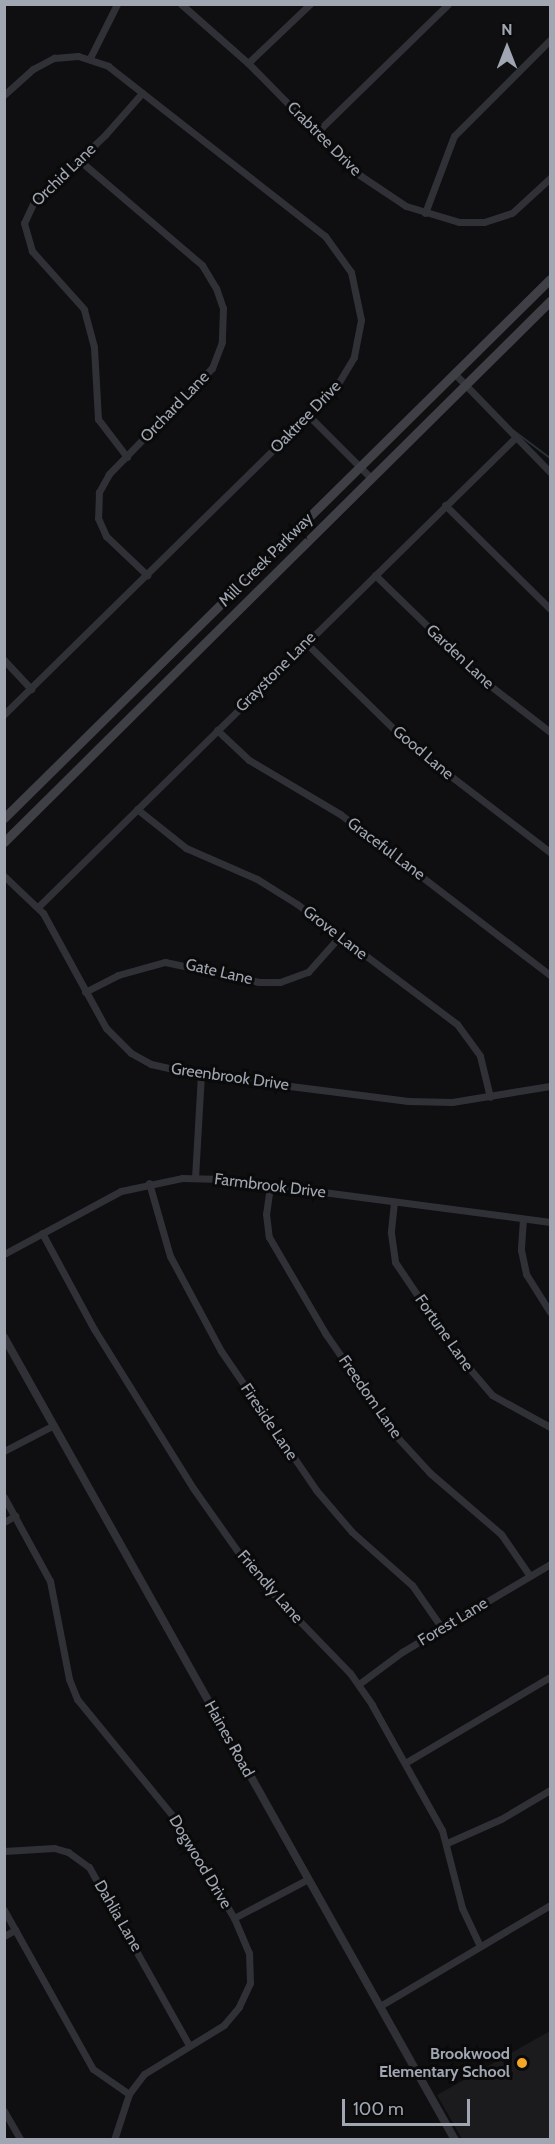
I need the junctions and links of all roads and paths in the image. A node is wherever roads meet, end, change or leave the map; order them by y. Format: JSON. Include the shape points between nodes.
{"nodes":[{"id":1,"x":117,"y":4,"type":"edge"},
{"id":2,"x":181,"y":4,"type":"edge"},
{"id":3,"x":310,"y":4,"type":"edge"},
{"id":4,"x":448,"y":4,"type":"edge"},
{"id":5,"x":550,"y":40,"type":"edge"},
{"id":6,"x":90,"y":58,"type":"junction"},
{"id":7,"x":248,"y":63,"type":"junction"},
{"id":8,"x":142,"y":93,"type":"junction"},
{"id":9,"x":4,"y":94,"type":"edge"},
{"id":10,"x":317,"y":132,"type":"junction"},
{"id":11,"x":79,"y":160,"type":"junction"},
{"id":12,"x":550,"y":179,"type":"edge"},
{"id":13,"x":425,"y":213,"type":"junction"},
{"id":14,"x":550,"y":279,"type":"edge"},
{"id":15,"x":550,"y":301,"type":"edge"},
{"id":16,"x":454,"y":373,"type":"junction"},
{"id":17,"x":466,"y":385,"type":"junction"},
{"id":18,"x":309,"y":416,"type":"junction"},
{"id":19,"x":516,"y":437,"type":"junction"},
{"id":20,"x":127,"y":457,"type":"junction"},
{"id":21,"x":359,"y":466,"type":"junction"},
{"id":22,"x":550,"y":472,"type":"edge"},
{"id":23,"x":371,"y":478,"type":"junction"},
{"id":24,"x":445,"y":505,"type":"junction"},
{"id":25,"x":147,"y":575,"type":"junction"},
{"id":26,"x":375,"y":575,"type":"junction"},
{"id":27,"x":550,"y":609,"type":"edge"},
{"id":28,"x":306,"y":643,"type":"junction"},
{"id":29,"x":4,"y":660,"type":"edge"},
{"id":30,"x":31,"y":689,"type":"junction"},
{"id":31,"x":4,"y":714,"type":"edge"},
{"id":32,"x":217,"y":730,"type":"junction"},
{"id":33,"x":550,"y":732,"type":"edge"},
{"id":34,"x":137,"y":809,"type":"junction"},
{"id":35,"x":4,"y":818,"type":"edge"},
{"id":36,"x":4,"y":842,"type":"edge"},
{"id":37,"x":550,"y":852,"type":"edge"},
{"id":38,"x":4,"y":876,"type":"edge"},
{"id":39,"x":38,"y":908,"type":"junction"},
{"id":40,"x":340,"y":936,"type":"junction"},
{"id":41,"x":550,"y":975,"type":"edge"},
{"id":42,"x":85,"y":992,"type":"junction"},
{"id":43,"x":201,"y":1074,"type":"junction"},
{"id":44,"x":550,"y":1086,"type":"edge"},
{"id":45,"x":490,"y":1097,"type":"junction"},
{"id":46,"x":195,"y":1178,"type":"junction"},
{"id":47,"x":149,"y":1183,"type":"junction"},
{"id":48,"x":270,"y":1186,"type":"junction"},
{"id":49,"x":394,"y":1203,"type":"junction"},
{"id":50,"x":523,"y":1219,"type":"junction"},
{"id":51,"x":550,"y":1222,"type":"edge"},
{"id":52,"x":42,"y":1233,"type":"junction"},
{"id":53,"x":4,"y":1254,"type":"edge"},
{"id":54,"x":550,"y":1312,"type":"edge"},
{"id":55,"x":4,"y":1337,"type":"edge"},
{"id":56,"x":54,"y":1425,"type":"junction"},
{"id":57,"x":550,"y":1427,"type":"edge"},
{"id":58,"x":4,"y":1451,"type":"edge"},
{"id":59,"x":4,"y":1497,"type":"edge"},
{"id":60,"x":15,"y":1516,"type":"junction"},
{"id":61,"x":4,"y":1522,"type":"edge"},
{"id":62,"x":550,"y":1564,"type":"edge"},
{"id":63,"x":530,"y":1576,"type":"junction"},
{"id":64,"x":442,"y":1628,"type":"junction"},
{"id":65,"x":550,"y":1677,"type":"edge"},
{"id":66,"x":359,"y":1684,"type":"junction"},
{"id":67,"x":405,"y":1763,"type":"junction"},
{"id":68,"x":550,"y":1790,"type":"edge"},
{"id":69,"x":447,"y":1843,"type":"junction"},
{"id":70,"x":4,"y":1851,"type":"edge"},
{"id":71,"x":308,"y":1879,"type":"junction"},
{"id":72,"x":550,"y":1905,"type":"edge"},
{"id":73,"x":4,"y":1910,"type":"edge"},
{"id":74,"x":234,"y":1918,"type":"junction"},
{"id":75,"x":15,"y":1930,"type":"junction"},
{"id":76,"x":4,"y":1936,"type":"edge"},
{"id":77,"x":480,"y":1947,"type":"junction"},
{"id":78,"x":380,"y":2006,"type":"junction"},
{"id":79,"x":189,"y":2045,"type":"junction"},
{"id":80,"x":129,"y":2094,"type":"junction"},
{"id":81,"x":4,"y":2111,"type":"edge"},
{"id":82,"x":21,"y":2139,"type":"edge"},
{"id":83,"x":114,"y":2139,"type":"edge"},
{"id":84,"x":455,"y":2139,"type":"edge"}],
"edges":[{"from":1,"to":6,"type":"street"},
{"from":2,"to":7,"type":"street","name":"Crabtree Drive"},
{"from":3,"to":7,"type":"street"},
{"from":4,"to":10,"type":"street"},
{"from":5,"to":13,"type":"street","via":[[454,136]]},
{"from":6,"to":8,"type":"street","name":"Oaktree Drive","via":[[108,66]]},
{"from":6,"to":9,"type":"street","name":"Oaktree Drive","via":[[66,56],[47,61]]},
{"from":7,"to":10,"type":"street","name":"Crabtree Drive"},
{"from":8,"to":11,"type":"street","name":"Orchid Lane"},
{"from":8,"to":18,"type":"street","name":"Oaktree Drive","via":[[325,236],[351,272],[361,307],[358,345],[342,379]]},
{"from":10,"to":13,"type":"street","name":"Crabtree Drive","via":[[370,184]]},
{"from":11,"to":20,"type":"street","name":"Orchid Lane","via":[[34,202],[26,215],[24,231],[32,251],[84,309],[94,347],[98,419]]},
{"from":11,"to":20,"type":"street","name":"Orchard Lane","via":[[202,265],[222,308],[223,336],[212,368]]},
{"from":12,"to":13,"type":"street","name":"Crabtree Drive","via":[[521,207],[495,220],[459,222]]},
{"from":14,"to":16,"type":"main road","name":"Mill Creek Parkway"},
{"from":15,"to":17,"type":"main road","name":"Mill Creek Parkway"},
{"from":16,"to":17,"type":"street"},
{"from":16,"to":21,"type":"main road","name":"Mill Creek Parkway"},
{"from":17,"to":19,"type":"street"},
{"from":17,"to":23,"type":"main road","name":"Mill Creek Parkway"},
{"from":18,"to":21,"type":"street"},
{"from":18,"to":25,"type":"street","name":"Oaktree Drive"},
{"from":19,"to":22,"type":"street"},
{"from":19,"to":24,"type":"street","name":"Graystone Lane"},
{"from":20,"to":25,"type":"street","name":"Orchard Lane","via":[[103,482],[98,518],[106,536]]},
{"from":21,"to":23,"type":"street"},
{"from":21,"to":35,"type":"main road","name":"Mill Creek Parkway"},
{"from":23,"to":36,"type":"main road","name":"Mill Creek Parkway"},
{"from":24,"to":26,"type":"street","name":"Graystone Lane"},
{"from":24,"to":27,"type":"street"},
{"from":25,"to":30,"type":"street","name":"Oaktree Drive"},
{"from":26,"to":28,"type":"street","name":"Graystone Lane"},
{"from":26,"to":33,"type":"street","name":"Garden Lane","via":[[483,680]]},
{"from":28,"to":32,"type":"street","name":"Graystone Lane"},
{"from":28,"to":37,"type":"street","name":"Good Lane","via":[[409,744]]},
{"from":29,"to":30,"type":"street"},
{"from":30,"to":31,"type":"street","name":"Oaktree Drive"},
{"from":32,"to":34,"type":"street","name":"Graystone Lane"},
{"from":32,"to":41,"type":"street","name":"Graceful Lane","via":[[249,760],[340,814]]},
{"from":34,"to":39,"type":"street","name":"Graystone Lane"},
{"from":34,"to":40,"type":"street","name":"Grove Lane","via":[[174,841],[270,886]]},
{"from":38,"to":39,"type":"street","name":"Greenbrook Drive"},
{"from":39,"to":42,"type":"street","name":"Greenbrook Drive"},
{"from":40,"to":42,"type":"street","name":"Gate Lane","via":[[308,972],[280,982],[259,982],[165,962],[126,972]]},
{"from":40,"to":45,"type":"street","name":"Grove Lane","via":[[468,1035],[480,1056]]},
{"from":42,"to":43,"type":"street","name":"Greenbrook Drive","via":[[106,1028],[131,1053],[150,1064]]},
{"from":43,"to":45,"type":"street","name":"Greenbrook Drive","via":[[408,1101]]},
{"from":43,"to":46,"type":"street"},
{"from":44,"to":45,"type":"street","name":"Greenbrook Drive"},
{"from":46,"to":47,"type":"street","name":"Farmbrook Drive"},
{"from":46,"to":48,"type":"street","name":"Farmbrook Drive"},
{"from":47,"to":52,"type":"street","name":"Farmbrook Drive","via":[[103,1199]]},
{"from":47,"to":64,"type":"street","name":"Fireside Lane","via":[[170,1256],[227,1359],[316,1490],[352,1532],[412,1585]]},
{"from":48,"to":49,"type":"street","name":"Farmbrook Drive"},
{"from":48,"to":63,"type":"street","name":"Freedom Lane","via":[[266,1214],[269,1237],[325,1333],[398,1438],[430,1473],[501,1534]]},
{"from":49,"to":50,"type":"street","name":"Farmbrook Drive"},
{"from":49,"to":57,"type":"street","name":"Fortune Lane","via":[[392,1233],[396,1262],[457,1354],[492,1395]]},
{"from":50,"to":51,"type":"street","name":"Farmbrook Drive"},
{"from":50,"to":54,"type":"street","via":[[521,1250],[526,1274]]},
{"from":52,"to":53,"type":"street","name":"Farmbrook Drive"},
{"from":52,"to":66,"type":"street","name":"Friendly Lane","via":[[94,1329],[200,1497],[254,1573]]},
{"from":55,"to":56,"type":"street","name":"Haines Road"},
{"from":56,"to":58,"type":"street"},
{"from":56,"to":71,"type":"street","name":"Haines Road"},
{"from":59,"to":60,"type":"street","name":"Dogwood Drive"},
{"from":60,"to":61,"type":"street"},
{"from":60,"to":74,"type":"street","name":"Dogwood Drive","via":[[50,1581],[76,1700],[174,1818]]},
{"from":62,"to":63,"type":"street","name":"Forest Lane"},
{"from":63,"to":64,"type":"street","name":"Forest Lane"},
{"from":64,"to":66,"type":"street","name":"Forest Lane"},
{"from":65,"to":67,"type":"street"},
{"from":66,"to":67,"type":"street","name":"Friendly Lane"},
{"from":67,"to":69,"type":"street","name":"Friendly Lane"},
{"from":68,"to":69,"type":"street","via":[[501,1819]]},
{"from":69,"to":77,"type":"street","name":"Friendly Lane","via":[[462,1908]]},
{"from":70,"to":79,"type":"street","name":"Dahlia Lane","via":[[54,1848],[68,1852],[88,1867]]},
{"from":71,"to":74,"type":"street"},
{"from":71,"to":78,"type":"street","name":"Haines Road"},
{"from":72,"to":77,"type":"street"},
{"from":73,"to":75,"type":"street"},
{"from":74,"to":79,"type":"street","name":"Dogwood Drive","via":[[250,1962],[245,1997],[224,2025]]},
{"from":75,"to":76,"type":"street"},
{"from":75,"to":80,"type":"street","via":[[93,2069]]},
{"from":77,"to":78,"type":"street"},
{"from":78,"to":84,"type":"street","name":"Haines Road"},
{"from":79,"to":80,"type":"street","name":"Dogwood Drive","via":[[150,2069]]},
{"from":80,"to":83,"type":"street","name":"Dogwood Drive"},
{"from":81,"to":82,"type":"street"}]}
